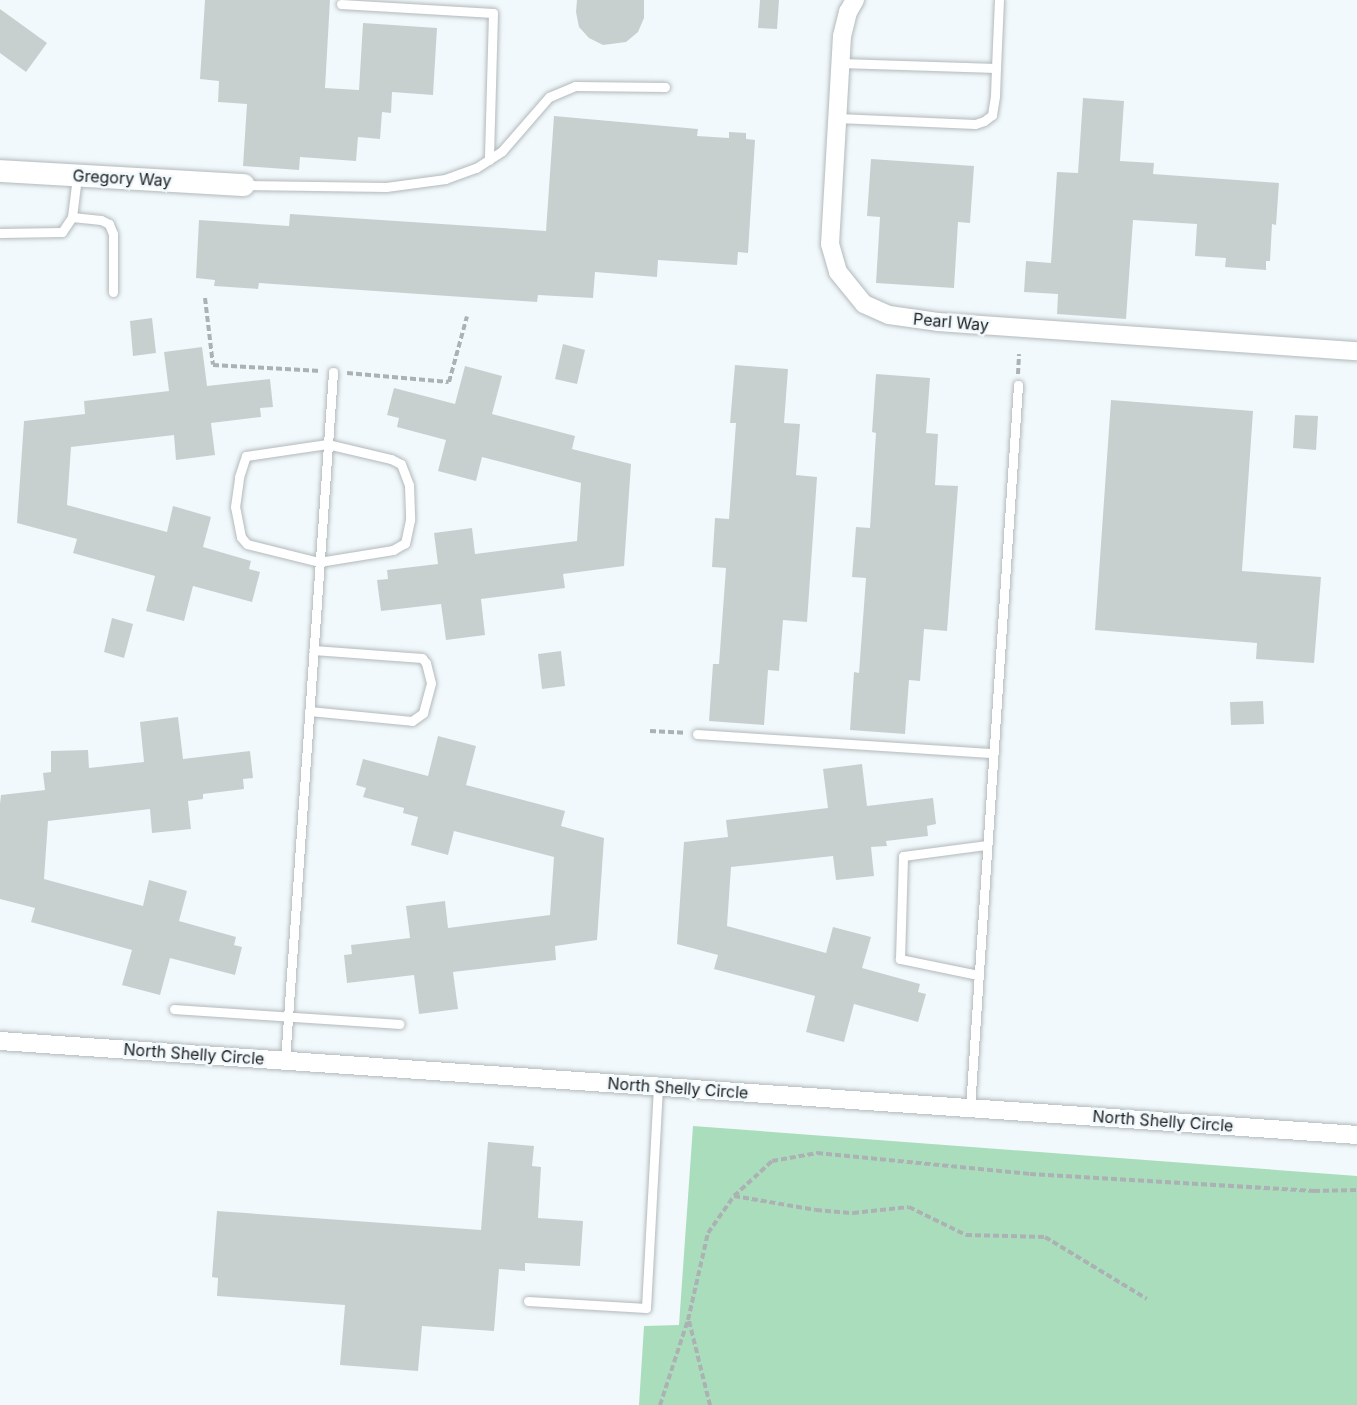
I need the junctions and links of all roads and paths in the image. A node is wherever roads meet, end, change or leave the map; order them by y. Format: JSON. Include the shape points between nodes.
{"nodes":[{"id":1,"x":855,"y":0,"type":"edge"},
{"id":2,"x":999,"y":0,"type":"edge"},
{"id":3,"x":341,"y":4,"type":"dead end"},
{"id":4,"x":840,"y":63,"type":"junction"},
{"id":5,"x":996,"y":68,"type":"junction"},
{"id":6,"x":664,"y":87,"type":"dead end"},
{"id":7,"x":837,"y":118,"type":"junction"},
{"id":8,"x":489,"y":160,"type":"junction"},
{"id":9,"x":0,"y":171,"type":"edge"},
{"id":10,"x":77,"y":176,"type":"junction"},
{"id":11,"x":244,"y":185,"type":"joint"},
{"id":12,"x":72,"y":217,"type":"junction"},
{"id":13,"x":0,"y":233,"type":"edge"},
{"id":14,"x":113,"y":292,"type":"dead end"},
{"id":15,"x":1357,"y":351,"type":"edge"},
{"id":16,"x":333,"y":372,"type":"dead end"},
{"id":17,"x":1018,"y":385,"type":"dead end"},
{"id":18,"x":327,"y":444,"type":"junction"},
{"id":19,"x":319,"y":562,"type":"junction"},
{"id":20,"x":313,"y":650,"type":"junction"},
{"id":21,"x":309,"y":711,"type":"junction"},
{"id":22,"x":650,"y":731,"type":"dead end"},
{"id":23,"x":697,"y":734,"type":"joint"},
{"id":24,"x":993,"y":753,"type":"junction"},
{"id":25,"x":987,"y":845,"type":"junction"},
{"id":26,"x":978,"y":975,"type":"junction"},
{"id":27,"x":174,"y":1009,"type":"dead end"},
{"id":28,"x":288,"y":1017,"type":"junction"},
{"id":29,"x":400,"y":1024,"type":"dead end"},
{"id":30,"x":0,"y":1041,"type":"edge"},
{"id":31,"x":285,"y":1061,"type":"junction"},
{"id":32,"x":658,"y":1086,"type":"junction"},
{"id":33,"x":970,"y":1108,"type":"junction"},
{"id":34,"x":1357,"y":1135,"type":"edge"},
{"id":35,"x":1357,"y":1190,"type":"edge"},
{"id":36,"x":734,"y":1196,"type":"junction"},
{"id":37,"x":1148,"y":1299,"type":"dead end"},
{"id":38,"x":528,"y":1301,"type":"dead end"},
{"id":39,"x":688,"y":1320,"type":"junction"},
{"id":40,"x":660,"y":1405,"type":"edge"},
{"id":41,"x":710,"y":1405,"type":"edge"}],
"edges":[{"from":1,"to":4,"type":"street","name":"Pearl Way","via":[[842,36]]},
{"from":2,"to":5,"type":"lane"},
{"from":3,"to":8,"type":"lane","via":[[493,13]]},
{"from":4,"to":5,"type":"lane"},
{"from":4,"to":7,"type":"street","name":"Pearl Way"},
{"from":5,"to":7,"type":"lane","via":[[992,115],[975,124]]},
{"from":6,"to":8,"type":"lane","via":[[575,86],[549,97],[502,151]]},
{"from":7,"to":15,"type":"street","name":"Pearl Way","via":[[830,244],[838,272],[849,288],[876,311],[938,322]]},
{"from":8,"to":11,"type":"lane","via":[[445,179],[386,187]]},
{"from":9,"to":10,"type":"street","name":"Gregory Way"},
{"from":10,"to":11,"type":"street","name":"Gregory Way"},
{"from":10,"to":12,"type":"lane"},
{"from":12,"to":13,"type":"lane","via":[[62,232]]},
{"from":12,"to":14,"type":"lane","via":[[109,224],[113,234]]},
{"from":16,"to":18,"type":"lane"},
{"from":17,"to":24,"type":"lane"},
{"from":18,"to":19,"type":"lane"},
{"from":18,"to":19,"type":"lane","via":[[401,464],[409,485],[410,520],[405,543],[400,547]]},
{"from":18,"to":19,"type":"lane","via":[[246,456],[235,507],[241,537],[247,544]]},
{"from":19,"to":20,"type":"lane"},
{"from":20,"to":21,"type":"lane"},
{"from":20,"to":21,"type":"lane","via":[[422,658],[431,683],[423,713],[412,721]]},
{"from":21,"to":28,"type":"lane"},
{"from":22,"to":23,"type":"path"},
{"from":23,"to":24,"type":"lane"},
{"from":24,"to":25,"type":"lane"},
{"from":25,"to":26,"type":"lane"},
{"from":25,"to":26,"type":"lane","via":[[903,856],[900,959]]},
{"from":26,"to":33,"type":"lane"},
{"from":27,"to":28,"type":"lane"},
{"from":28,"to":29,"type":"lane"},
{"from":28,"to":31,"type":"lane"},
{"from":30,"to":31,"type":"street","name":"North Shelly Circle"},
{"from":31,"to":32,"type":"street","name":"North Shelly Circle"},
{"from":32,"to":33,"type":"street","name":"North Shelly Circle"},
{"from":32,"to":38,"type":"lane","via":[[646,1308]]},
{"from":33,"to":34,"type":"street","name":"North Shelly Circle"},
{"from":35,"to":36,"type":"path","via":[[1314,1191],[1029,1174],[817,1153],[772,1161]]},
{"from":36,"to":37,"type":"path","via":[[853,1213],[909,1207],[966,1235],[1045,1237]]},
{"from":36,"to":39,"type":"path","via":[[708,1233]]},
{"from":39,"to":40,"type":"path"},
{"from":39,"to":41,"type":"path"}]}
